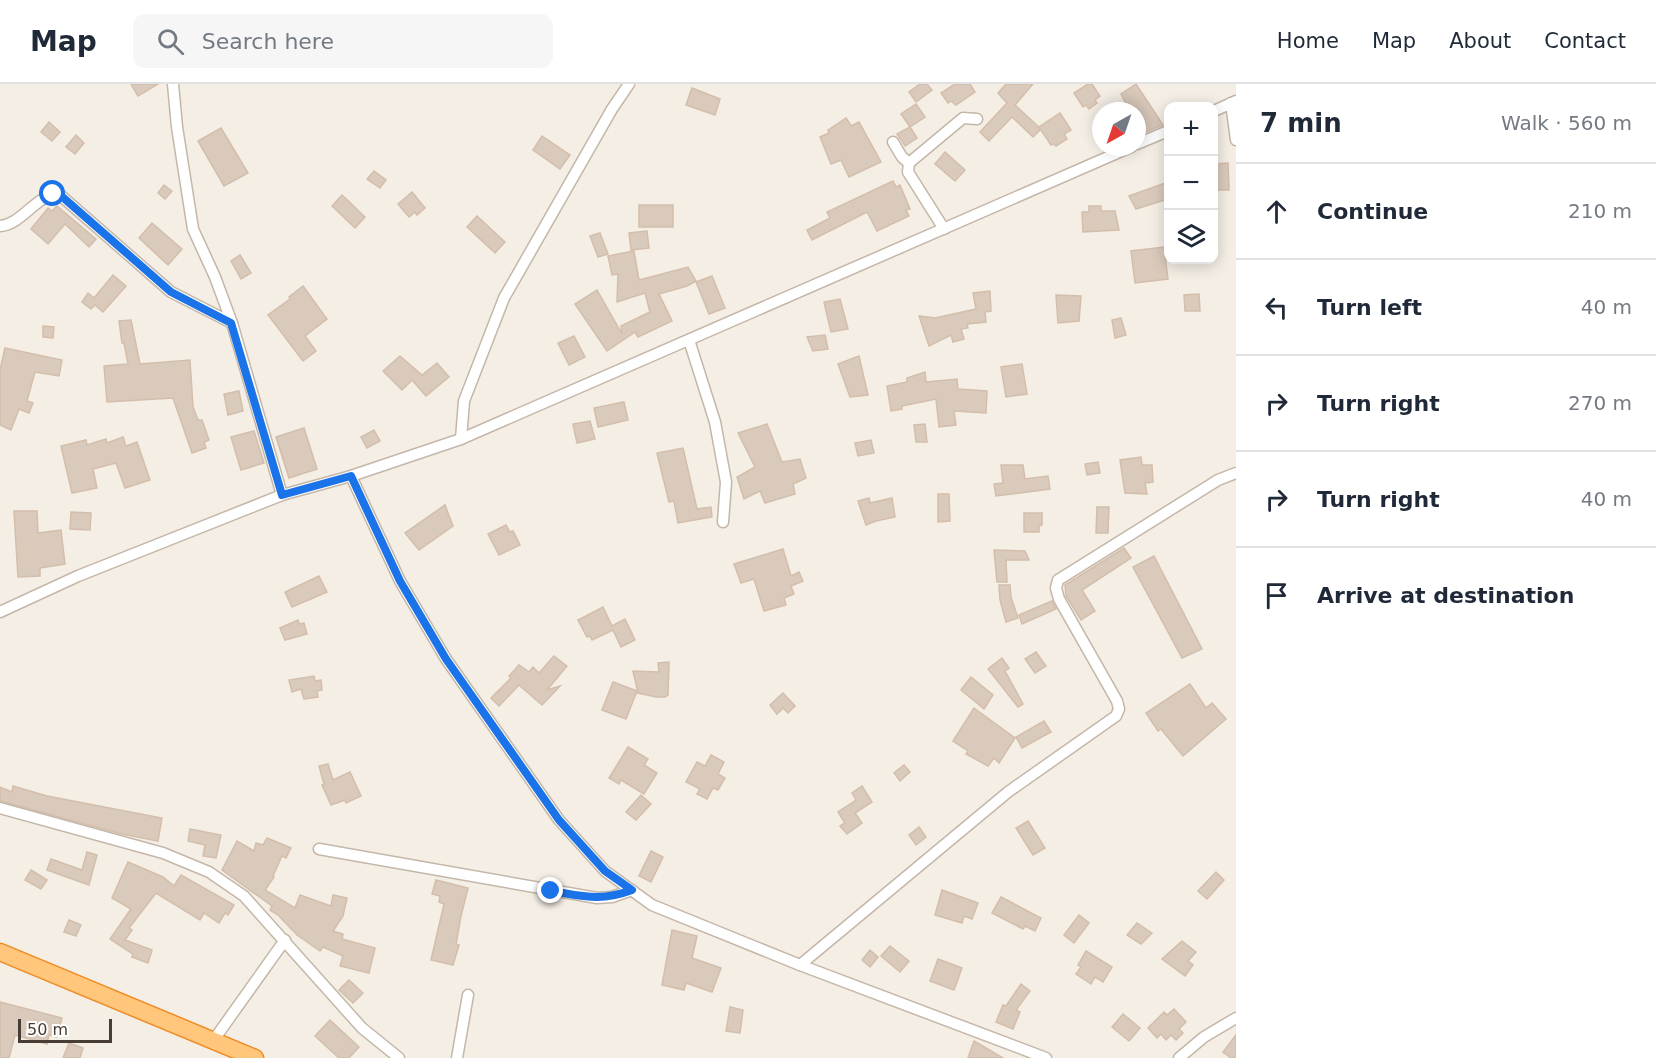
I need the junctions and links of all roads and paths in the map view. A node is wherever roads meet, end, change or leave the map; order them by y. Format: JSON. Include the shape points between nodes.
{"nodes":[{"id":1,"x":173,"y":84,"type":"edge"},
{"id":2,"x":629,"y":84,"type":"edge"},
{"id":3,"x":1234,"y":102,"type":"edge"},
{"id":4,"x":1218,"y":109,"type":"edge"},
{"id":5,"x":977,"y":119,"type":"dead end"},
{"id":6,"x":1164,"y":133,"type":"edge"},
{"id":7,"x":1146,"y":140,"type":"edge"},
{"id":8,"x":1236,"y":140,"type":"edge"},
{"id":9,"x":893,"y":142,"type":"dead end"},
{"id":10,"x":1110,"y":156,"type":"edge"},
{"id":11,"x":909,"y":163,"type":"junction"},
{"id":12,"x":0,"y":226,"type":"edge"},
{"id":13,"x":944,"y":228,"type":"junction"},
{"id":14,"x":231,"y":323,"type":"junction"},
{"id":15,"x":689,"y":340,"type":"junction"},
{"id":16,"x":461,"y":439,"type":"junction"},
{"id":17,"x":1236,"y":473,"type":"edge"},
{"id":18,"x":351,"y":476,"type":"junction"},
{"id":19,"x":282,"y":495,"type":"junction"},
{"id":20,"x":723,"y":522,"type":"dead end"},
{"id":21,"x":0,"y":612,"type":"edge"},
{"id":22,"x":0,"y":808,"type":"edge"},
{"id":23,"x":319,"y":849,"type":"dead end"},
{"id":24,"x":632,"y":890,"type":"junction"},
{"id":25,"x":285,"y":940,"type":"junction"},
{"id":26,"x":0,"y":952,"type":"edge"},
{"id":27,"x":800,"y":965,"type":"junction"},
{"id":28,"x":468,"y":995,"type":"dead end"},
{"id":29,"x":1236,"y":1018,"type":"edge"},
{"id":30,"x":213,"y":1041,"type":"junction"},
{"id":31,"x":255,"y":1058,"type":"edge"},
{"id":32,"x":399,"y":1058,"type":"edge"},
{"id":33,"x":457,"y":1058,"type":"edge"},
{"id":34,"x":1046,"y":1058,"type":"edge"},
{"id":35,"x":1179,"y":1058,"type":"edge"}],
"edges":[{"from":1,"to":14,"type":"street","via":[[193,229]]},
{"from":2,"to":16,"type":"street","via":[[504,298],[464,401]]},
{"from":3,"to":4,"type":"street"},
{"from":3,"to":8,"type":"street"},
{"from":5,"to":11,"type":"street","via":[[963,118]]},
{"from":6,"to":7,"type":"street"},
{"from":9,"to":11,"type":"street"},
{"from":10,"to":13,"type":"street"},
{"from":11,"to":13,"type":"street","via":[[908,172]]},
{"from":12,"to":14,"type":"street","via":[[45,197],[59,194],[171,292]]},
{"from":13,"to":15,"type":"street"},
{"from":14,"to":19,"type":"street"},
{"from":15,"to":16,"type":"street"},
{"from":15,"to":20,"type":"street","via":[[715,422],[726,482]]},
{"from":16,"to":18,"type":"street"},
{"from":17,"to":27,"type":"street","via":[[1218,480],[1058,580],[1059,599],[1117,701],[1116,716],[1008,792]]},
{"from":18,"to":19,"type":"street"},
{"from":18,"to":24,"type":"street","via":[[400,581],[446,659],[559,820],[605,871]]},
{"from":19,"to":21,"type":"street","via":[[78,576]]},
{"from":22,"to":25,"type":"street","via":[[163,853],[209,872],[244,896]]},
{"from":23,"to":24,"type":"street","via":[[597,898]]},
{"from":24,"to":27,"type":"street","via":[[652,905]]},
{"from":25,"to":30,"type":"street"},
{"from":25,"to":32,"type":"street","via":[[362,1028]]},
{"from":26,"to":30,"type":"highway"},
{"from":27,"to":34,"type":"street"},
{"from":28,"to":33,"type":"street"},
{"from":29,"to":35,"type":"street"},
{"from":30,"to":31,"type":"highway"}]}
